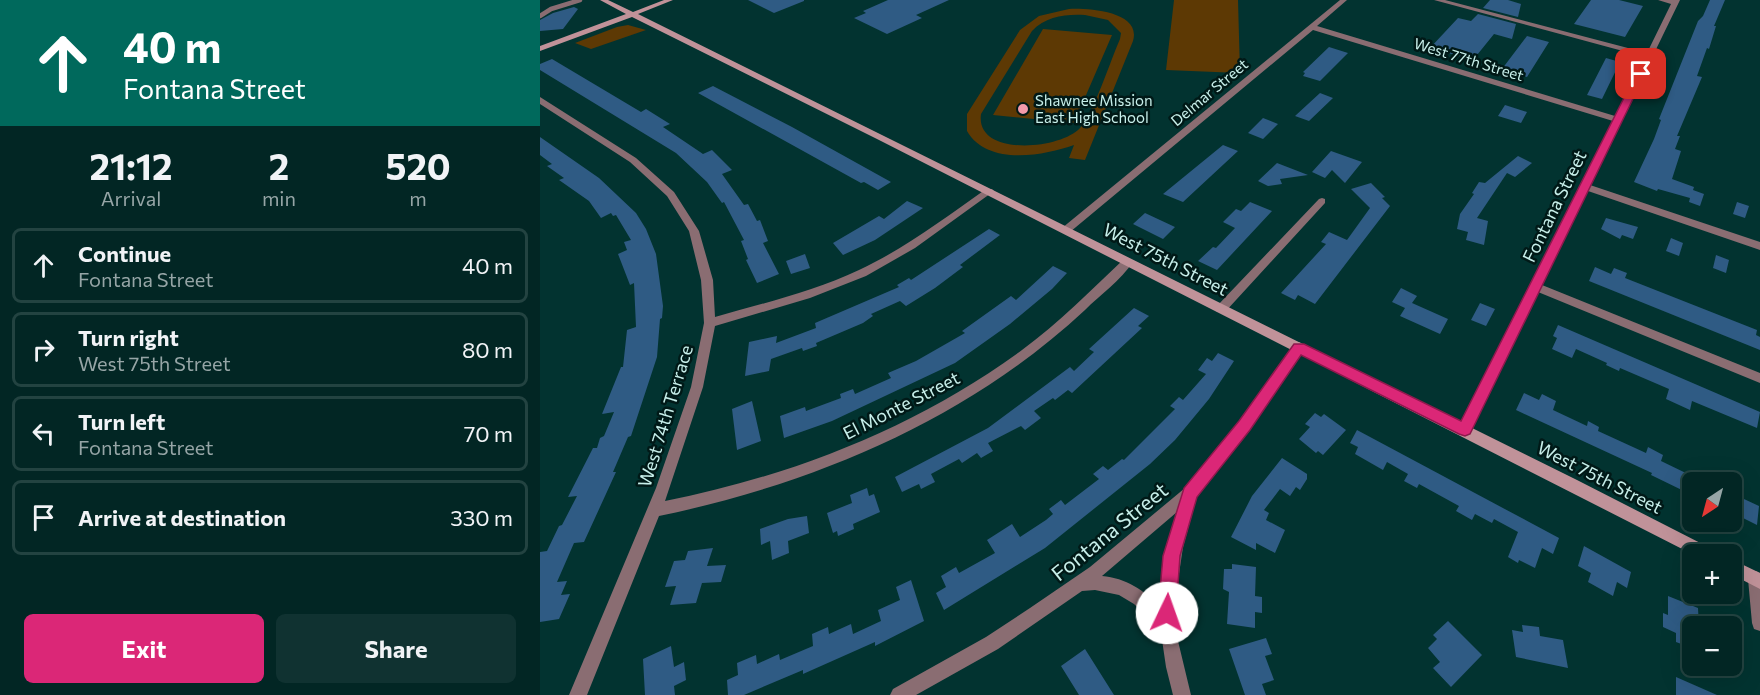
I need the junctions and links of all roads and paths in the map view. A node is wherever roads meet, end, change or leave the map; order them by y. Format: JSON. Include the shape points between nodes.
{"nodes":[{"id":1,"x":580,"y":0,"type":"edge"},
{"id":2,"x":603,"y":0,"type":"edge"},
{"id":3,"x":670,"y":0,"type":"edge"},
{"id":4,"x":1344,"y":0,"type":"edge"},
{"id":5,"x":1437,"y":0,"type":"edge"},
{"id":6,"x":1661,"y":0,"type":"edge"},
{"id":7,"x":1676,"y":2,"type":"edge"},
{"id":8,"x":633,"y":14,"type":"junction"},
{"id":9,"x":540,"y":16,"type":"edge"},
{"id":10,"x":1312,"y":27,"type":"junction"},
{"id":11,"x":540,"y":49,"type":"edge"},
{"id":12,"x":1649,"y":56,"type":"junction"},
{"id":13,"x":540,"y":100,"type":"edge"},
{"id":14,"x":1618,"y":120,"type":"junction"},
{"id":15,"x":1586,"y":186,"type":"junction"},
{"id":16,"x":989,"y":191,"type":"junction"},
{"id":17,"x":1322,"y":201,"type":"dead end"},
{"id":18,"x":1066,"y":230,"type":"junction"},
{"id":19,"x":1760,"y":246,"type":"edge"},
{"id":20,"x":1128,"y":262,"type":"junction"},
{"id":21,"x":1537,"y":286,"type":"junction"},
{"id":22,"x":1221,"y":309,"type":"junction"},
{"id":23,"x":710,"y":322,"type":"junction"},
{"id":24,"x":1299,"y":347,"type":"junction"},
{"id":25,"x":1760,"y":378,"type":"edge"},
{"id":26,"x":1465,"y":429,"type":"junction"},
{"id":27,"x":1190,"y":493,"type":"junction"},
{"id":28,"x":654,"y":510,"type":"junction"},
{"id":29,"x":1688,"y":544,"type":"edge"},
{"id":30,"x":1742,"y":572,"type":"edge"},
{"id":31,"x":1758,"y":580,"type":"edge"},
{"id":32,"x":1080,"y":583,"type":"junction"},
{"id":33,"x":1760,"y":623,"type":"edge"},
{"id":34,"x":1167,"y":627,"type":"junction"},
{"id":35,"x":578,"y":695,"type":"edge"},
{"id":36,"x":899,"y":695,"type":"edge"},
{"id":37,"x":1182,"y":695,"type":"edge"}],
"edges":[{"from":1,"to":9,"type":"lane"},
{"from":2,"to":8,"type":"main road","name":"West 75th Street"},
{"from":3,"to":8,"type":"main road"},
{"from":4,"to":10,"type":"street","name":"Delmar Street"},
{"from":5,"to":12,"type":"street"},
{"from":6,"to":7,"type":"street"},
{"from":7,"to":12,"type":"street","name":"Fontana Street"},
{"from":8,"to":11,"type":"main road"},
{"from":8,"to":16,"type":"main road","name":"West 75th Street"},
{"from":10,"to":14,"type":"street","name":"West 77th Street"},
{"from":10,"to":18,"type":"street","name":"Delmar Street"},
{"from":12,"to":14,"type":"street","name":"Fontana Street"},
{"from":13,"to":23,"type":"street","name":"West 74th Terrace","via":[[633,160],[671,194],[694,231],[702,253]]},
{"from":14,"to":15,"type":"street","name":"Fontana Street"},
{"from":15,"to":19,"type":"street"},
{"from":15,"to":21,"type":"street","name":"Fontana Street"},
{"from":16,"to":18,"type":"main road","name":"West 75th Street"},
{"from":16,"to":23,"type":"street","via":[[924,238],[860,274],[783,303]]},
{"from":17,"to":22,"type":"street"},
{"from":18,"to":20,"type":"main road","name":"West 75th Street"},
{"from":20,"to":22,"type":"main road","name":"West 75th Street"},
{"from":20,"to":28,"type":"street","name":"El Monte Street","via":[[1059,327],[1013,363],[909,424],[854,450],[777,478],[691,504]]},
{"from":21,"to":25,"type":"street"},
{"from":21,"to":26,"type":"street","name":"Fontana Street"},
{"from":22,"to":24,"type":"main road","name":"West 75th Street"},
{"from":23,"to":28,"type":"street","name":"West 74th Terrace","via":[[697,387]]},
{"from":24,"to":26,"type":"main road","name":"West 75th Street"},
{"from":24,"to":27,"type":"street","name":"Fontana Street","via":[[1245,426]]},
{"from":26,"to":29,"type":"main road","name":"West 75th Street"},
{"from":27,"to":32,"type":"street","name":"Fontana Street"},
{"from":27,"to":34,"type":"street","via":[[1172,556]]},
{"from":28,"to":35,"type":"street","name":"West 74th Terrace"},
{"from":30,"to":31,"type":"main road"},
{"from":31,"to":33,"type":"street"},
{"from":32,"to":34,"type":"street","via":[[1103,581],[1126,589],[1148,603]]},
{"from":32,"to":36,"type":"street","name":"Fontana Street","via":[[992,643]]},
{"from":34,"to":37,"type":"street"}]}
